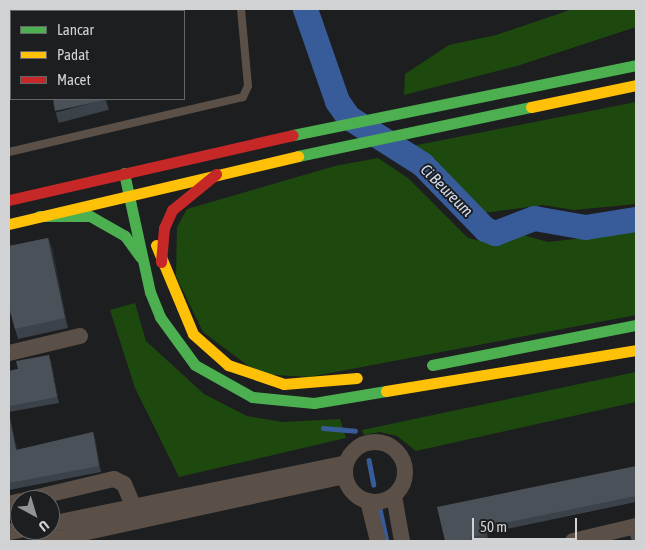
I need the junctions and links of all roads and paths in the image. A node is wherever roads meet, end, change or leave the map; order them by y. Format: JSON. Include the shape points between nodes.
{"nodes":[{"id":1,"x":242,"y":9,"type":"edge"},
{"id":2,"x":636,"y":65,"type":"edge"},
{"id":3,"x":636,"y":85,"type":"edge"},
{"id":4,"x":9,"y":152,"type":"edge"},
{"id":5,"x":136,"y":171,"type":"junction"},
{"id":6,"x":124,"y":173,"type":"junction"},
{"id":7,"x":216,"y":174,"type":"junction"},
{"id":8,"x":142,"y":191,"type":"junction"},
{"id":9,"x":128,"y":194,"type":"junction"},
{"id":10,"x":9,"y":200,"type":"edge"},
{"id":11,"x":146,"y":209,"type":"dead end"},
{"id":12,"x":39,"y":216,"type":"junction"},
{"id":13,"x":9,"y":224,"type":"edge"},
{"id":14,"x":151,"y":227,"type":"dead end"},
{"id":15,"x":142,"y":260,"type":"junction"},
{"id":16,"x":161,"y":262,"type":"junction"},
{"id":17,"x":636,"y":325,"type":"edge"},
{"id":18,"x":80,"y":336,"type":"dead end"},
{"id":19,"x":636,"y":350,"type":"edge"},
{"id":20,"x":9,"y":352,"type":"edge"},
{"id":21,"x":417,"y":368,"type":"dead end"},
{"id":22,"x":368,"y":376,"type":"dead end"},
{"id":23,"x":346,"y":469,"type":"junction"},
{"id":24,"x":60,"y":492,"type":"edge"},
{"id":25,"x":394,"y":496,"type":"junction"},
{"id":26,"x":368,"y":501,"type":"junction"},
{"id":27,"x":136,"y":513,"type":"junction"},
{"id":28,"x":60,"y":523,"type":"edge"},
{"id":29,"x":636,"y":526,"type":"edge"},
{"id":30,"x":615,"y":536,"type":"edge"},
{"id":31,"x":46,"y":541,"type":"edge"},
{"id":32,"x":378,"y":541,"type":"edge"},
{"id":33,"x":402,"y":541,"type":"edge"},
{"id":34,"x":573,"y":541,"type":"edge"}],
"edges":[{"from":1,"to":4,"type":"lane","via":[[248,86],[242,97]]},
{"from":2,"to":5,"type":"main road","via":[[324,128]]},
{"from":3,"to":7,"type":"main road"},
{"from":5,"to":6,"type":"main road"},
{"from":5,"to":8,"type":"main road"},
{"from":6,"to":9,"type":"main road"},
{"from":6,"to":10,"type":"main road"},
{"from":7,"to":8,"type":"main road"},
{"from":7,"to":16,"type":"main road","via":[[172,210],[164,228]]},
{"from":8,"to":9,"type":"main road"},
{"from":8,"to":11,"type":"main road"},
{"from":9,"to":12,"type":"main road"},
{"from":9,"to":15,"type":"main road"},
{"from":12,"to":13,"type":"main road"},
{"from":12,"to":15,"type":"main road","via":[[90,216],[110,224]]},
{"from":14,"to":16,"type":"main road"},
{"from":15,"to":19,"type":"main road","via":[[160,317],[177,345],[215,380],[262,399],[314,403]]},
{"from":16,"to":22,"type":"main road","via":[[193,334],[228,365],[284,384]]},
{"from":17,"to":21,"type":"main road"},
{"from":18,"to":20,"type":"street"},
{"from":23,"to":25,"type":"street","via":[[352,452],[368,442],[386,443],[400,454],[405,468],[403,483]]},
{"from":23,"to":26,"type":"street","via":[[349,487]]},
{"from":23,"to":27,"type":"street"},
{"from":24,"to":27,"type":"street","via":[[114,479],[124,484]]},
{"from":25,"to":26,"type":"street"},
{"from":25,"to":33,"type":"street"},
{"from":26,"to":32,"type":"street"},
{"from":27,"to":28,"type":"street"},
{"from":27,"to":31,"type":"street"},
{"from":29,"to":30,"type":"street"},
{"from":30,"to":34,"type":"street"}]}
